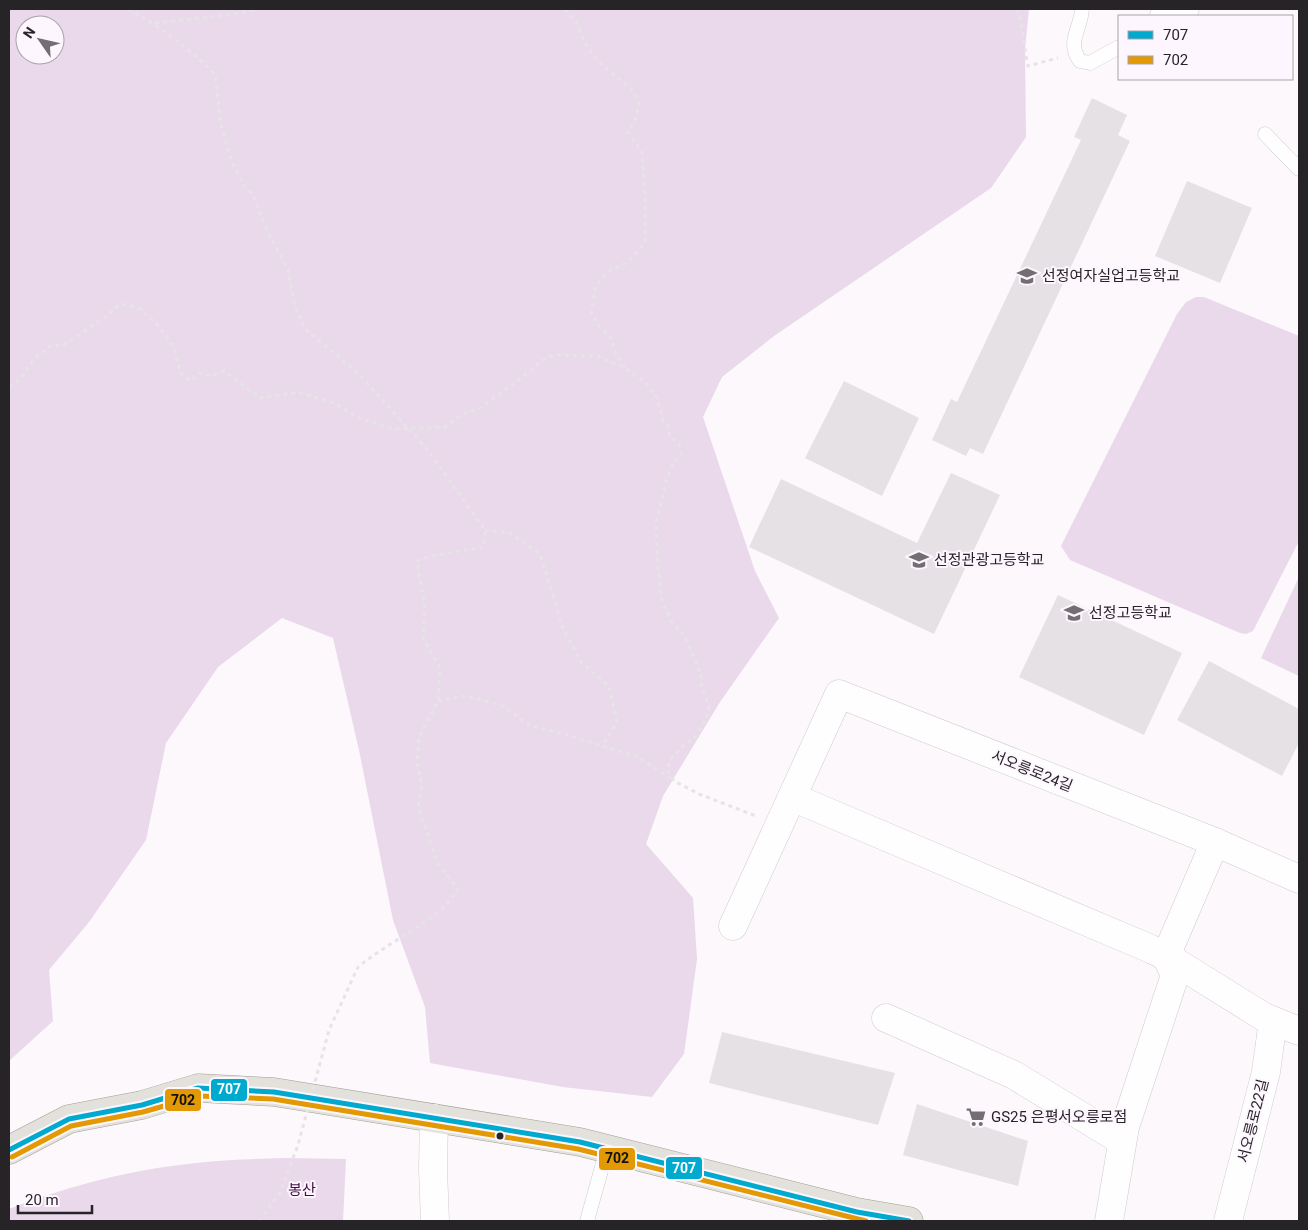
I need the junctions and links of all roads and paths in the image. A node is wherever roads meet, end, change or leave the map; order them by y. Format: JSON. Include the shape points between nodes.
{"nodes":[{"id":1,"x":128,"y":9,"type":"edge"},
{"id":2,"x":258,"y":9,"type":"edge"},
{"id":3,"x":565,"y":9,"type":"edge"},
{"id":4,"x":1017,"y":9,"type":"edge"},
{"id":5,"x":1082,"y":9,"type":"edge"},
{"id":6,"x":1185,"y":9,"type":"edge"},
{"id":7,"x":1167,"y":15,"type":"edge"},
{"id":8,"x":154,"y":23,"type":"junction"},
{"id":9,"x":1118,"y":48,"type":"edge"},
{"id":10,"x":1074,"y":53,"type":"junction"},
{"id":11,"x":1265,"y":134,"type":"dead end"},
{"id":12,"x":1299,"y":169,"type":"edge"},
{"id":13,"x":625,"y":368,"type":"junction"},
{"id":14,"x":9,"y":387,"type":"edge"},
{"id":15,"x":408,"y":428,"type":"junction"},
{"id":16,"x":485,"y":530,"type":"junction"},
{"id":17,"x":438,"y":701,"type":"junction"},
{"id":18,"x":602,"y":746,"type":"junction"},
{"id":19,"x":674,"y":781,"type":"junction"},
{"id":20,"x":792,"y":797,"type":"junction"},
{"id":21,"x":780,"y":825,"type":"junction"},
{"id":22,"x":1215,"y":842,"type":"junction"},
{"id":23,"x":1299,"y":879,"type":"edge"},
{"id":24,"x":734,"y":926,"type":"dead end"},
{"id":25,"x":1166,"y":956,"type":"junction"},
{"id":26,"x":886,"y":1018,"type":"dead end"},
{"id":27,"x":1273,"y":1020,"type":"junction"},
{"id":28,"x":1299,"y":1031,"type":"edge"},
{"id":29,"x":434,"y":1118,"type":"junction"},
{"id":30,"x":1122,"y":1141,"type":"junction"},
{"id":31,"x":608,"y":1149,"type":"junction"},
{"id":32,"x":9,"y":1150,"type":"edge"},
{"id":33,"x":259,"y":1221,"type":"edge"},
{"id":34,"x":435,"y":1221,"type":"edge"},
{"id":35,"x":587,"y":1221,"type":"edge"},
{"id":36,"x":909,"y":1221,"type":"edge"},
{"id":37,"x":1109,"y":1221,"type":"edge"},
{"id":38,"x":1228,"y":1221,"type":"edge"}],
"edges":[{"from":1,"to":8,"type":"path"},
{"from":2,"to":8,"type":"path"},
{"from":3,"to":13,"type":"path","via":[[598,61],[634,92],[639,104],[628,132],[642,152],[645,244],[628,262],[607,272],[596,286],[591,313],[611,338]]},
{"from":4,"to":10,"type":"path","via":[[1023,25],[1028,66]]},
{"from":5,"to":10,"type":"lane","via":[[1073,41]]},
{"from":6,"to":7,"type":"street"},
{"from":8,"to":15,"type":"path","via":[[215,74],[221,125],[232,163],[253,195],[288,270],[295,306],[304,328],[357,372]]},
{"from":9,"to":10,"type":"lane","via":[[1090,62],[1080,61]]},
{"from":11,"to":12,"type":"lane"},
{"from":13,"to":15,"type":"path","via":[[597,356],[554,355],[541,361],[480,408],[463,414],[445,427]]},
{"from":13,"to":19,"type":"path","via":[[647,384],[657,398],[668,432],[679,444],[681,454],[666,482],[656,522],[658,568],[662,600],[671,621],[685,636],[702,675],[701,684],[709,708],[695,737],[672,757],[667,769]]},
{"from":14,"to":15,"type":"path","via":[[50,346],[64,345],[118,306],[128,304],[140,309],[156,324],[174,348],[181,374],[191,381],[199,372],[211,376],[224,371],[260,398],[299,392],[336,404],[359,418],[392,429]]},
{"from":15,"to":16,"type":"path","via":[[427,448]]},
{"from":16,"to":17,"type":"path","via":[[484,547],[418,561],[426,607],[423,638],[440,668]]},
{"from":16,"to":18,"type":"path","via":[[510,533],[540,554],[563,628],[581,662],[609,686],[617,722]]},
{"from":17,"to":18,"type":"path","via":[[465,696],[501,705],[531,726]]},
{"from":17,"to":33,"type":"path","bridge":true,"via":[[419,737],[417,762],[422,786],[418,807],[438,864],[458,889],[444,906],[419,926],[358,967],[329,1030],[298,1145],[280,1193]]},
{"from":18,"to":19,"type":"path","via":[[638,757]]},
{"from":19,"to":21,"type":"path"},
{"from":20,"to":21,"type":"street","name":"서오릉로24길"},
{"from":20,"to":22,"type":"street","name":"서오릉로24길","via":[[839,694]]},
{"from":20,"to":25,"type":"street"},
{"from":21,"to":24,"type":"street","name":"서오릉로24길"},
{"from":22,"to":23,"type":"street"},
{"from":22,"to":25,"type":"street"},
{"from":25,"to":27,"type":"street"},
{"from":25,"to":30,"type":"street","via":[[1175,975]]},
{"from":26,"to":30,"type":"street","via":[[1014,1074]]},
{"from":27,"to":28,"type":"street"},
{"from":27,"to":38,"type":"street","name":"서오릉로22길","via":[[1266,1072]]},
{"from":29,"to":31,"type":"main road"},
{"from":29,"to":32,"type":"main road","via":[[274,1092],[198,1088],[142,1105],[69,1119]]},
{"from":29,"to":34,"type":"street"},
{"from":30,"to":37,"type":"street"},
{"from":31,"to":35,"type":"lane"},
{"from":31,"to":36,"type":"main road","via":[[857,1212]]}]}
